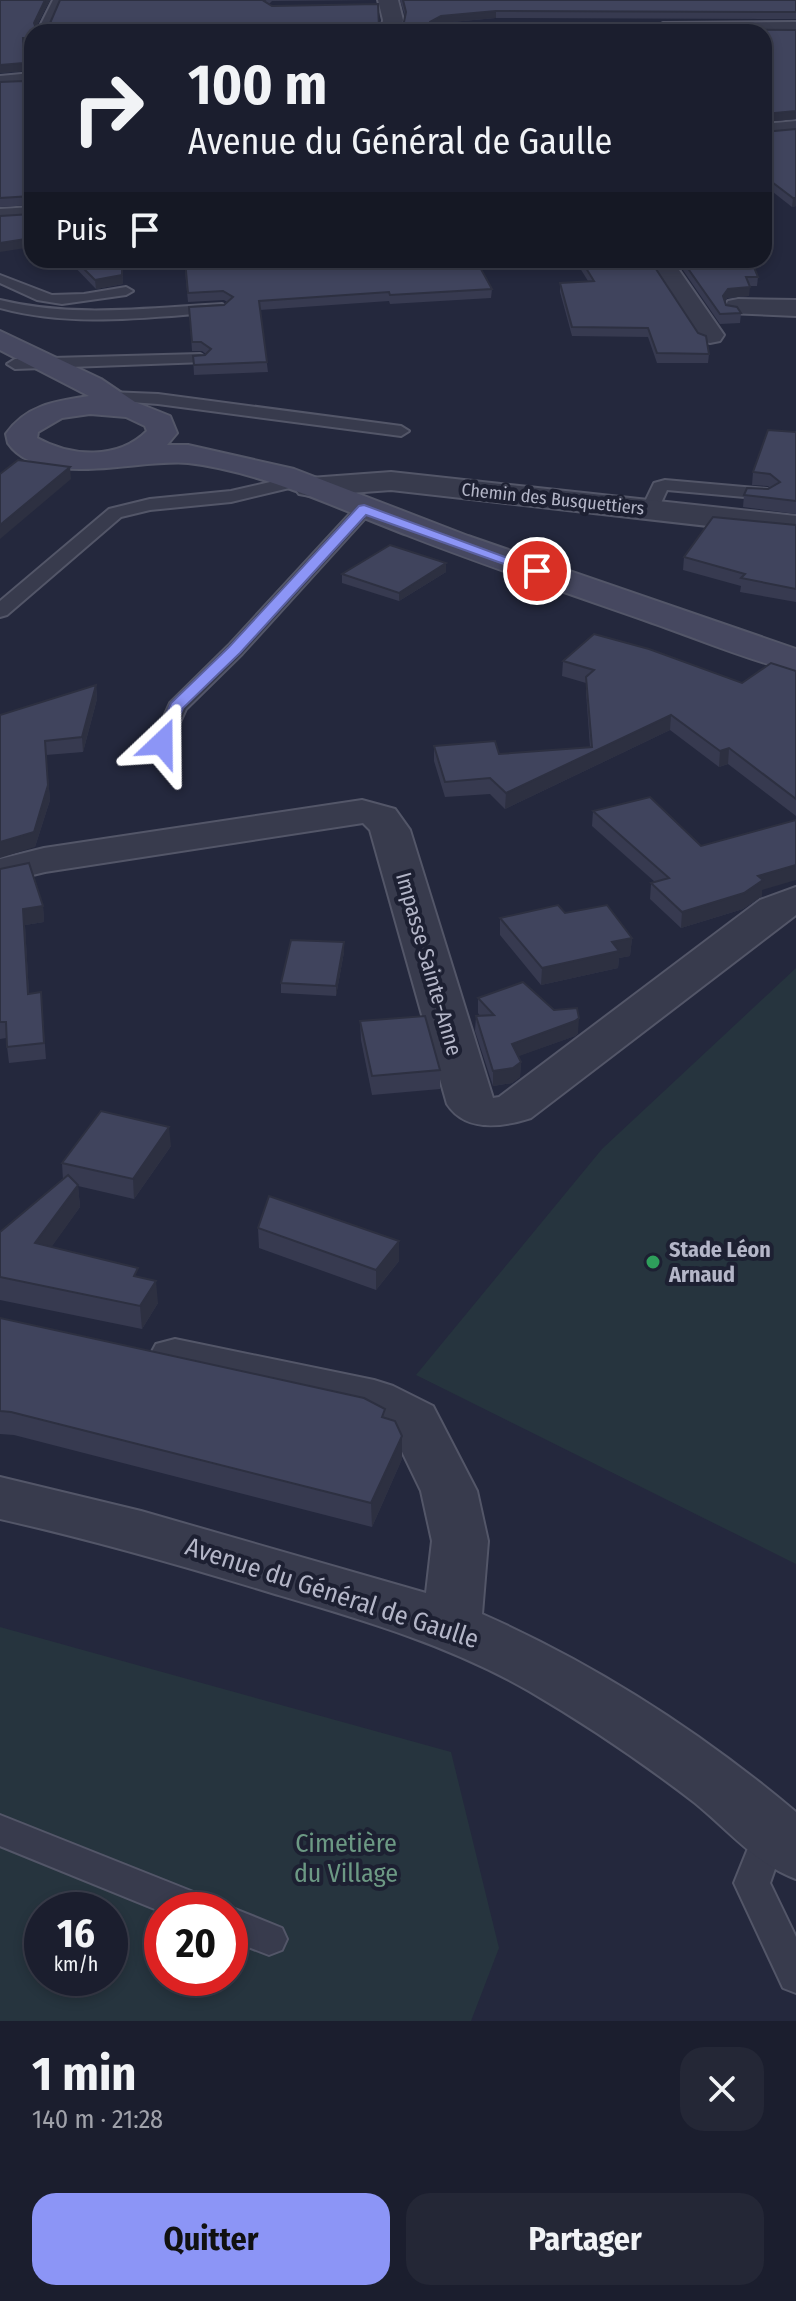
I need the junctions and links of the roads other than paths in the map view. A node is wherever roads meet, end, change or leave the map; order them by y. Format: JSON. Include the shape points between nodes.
{"nodes":[{"id":1,"x":58,"y":0,"type":"edge"},
{"id":2,"x":384,"y":4,"type":"edge"},
{"id":3,"x":650,"y":7,"type":"edge"},
{"id":4,"x":766,"y":9,"type":"edge"},
{"id":5,"x":47,"y":24,"type":"edge"},
{"id":6,"x":392,"y":24,"type":"edge"},
{"id":7,"x":673,"y":24,"type":"edge"},
{"id":8,"x":772,"y":28,"type":"edge"},
{"id":9,"x":794,"y":28,"type":"edge"},
{"id":10,"x":24,"y":80,"type":"edge"},
{"id":11,"x":0,"y":82,"type":"edge"},
{"id":12,"x":796,"y":128,"type":"edge"},
{"id":13,"x":772,"y":130,"type":"edge"},
{"id":14,"x":772,"y":133,"type":"edge"},
{"id":15,"x":796,"y":148,"type":"edge"},
{"id":16,"x":24,"y":214,"type":"edge"},
{"id":17,"x":0,"y":216,"type":"edge"},
{"id":18,"x":664,"y":268,"type":"edge"},
{"id":19,"x":0,"y":279,"type":"edge"},
{"id":20,"x":126,"y":291,"type":"dead end"},
{"id":21,"x":0,"y":304,"type":"edge"},
{"id":22,"x":224,"y":307,"type":"edge"},
{"id":23,"x":738,"y":307,"type":"edge"},
{"id":24,"x":796,"y":308,"type":"edge"},
{"id":25,"x":710,"y":335,"type":"dead end"},
{"id":26,"x":0,"y":339,"type":"edge"},
{"id":27,"x":200,"y":359,"type":"edge"},
{"id":28,"x":8,"y":360,"type":"edge"},
{"id":29,"x":44,"y":363,"type":"junction"},
{"id":30,"x":117,"y":402,"type":"junction"},
{"id":31,"x":48,"y":413,"type":"junction"},
{"id":32,"x":401,"y":431,"type":"dead end"},
{"id":33,"x":162,"y":433,"type":"junction"},
{"id":34,"x":8,"y":436,"type":"edge"},
{"id":35,"x":133,"y":455,"type":"junction"},
{"id":36,"x":297,"y":481,"type":"junction"},
{"id":37,"x":767,"y":494,"type":"edge"},
{"id":38,"x":364,"y":509,"type":"junction"},
{"id":39,"x":650,"y":510,"type":"junction"},
{"id":40,"x":796,"y":526,"type":"edge"},
{"id":41,"x":0,"y":611,"type":"edge"},
{"id":42,"x":796,"y":661,"type":"edge"},
{"id":43,"x":162,"y":743,"type":"dead end"},
{"id":44,"x":0,"y":871,"type":"edge"},
{"id":45,"x":796,"y":899,"type":"edge"},
{"id":46,"x":133,"y":1348,"type":"edge"},
{"id":47,"x":0,"y":1498,"type":"edge"},
{"id":48,"x":452,"y":1627,"type":"junction"},
{"id":49,"x":0,"y":1830,"type":"edge"},
{"id":50,"x":784,"y":1840,"type":"edge"},
{"id":51,"x":153,"y":1892,"type":"edge"},
{"id":52,"x":248,"y":1930,"type":"edge"},
{"id":53,"x":269,"y":1939,"type":"dead end"},
{"id":54,"x":796,"y":1976,"type":"edge"}],
"edges":[{"from":1,"to":5,"type":"lane"},
{"from":2,"to":6,"type":"street"},
{"from":3,"to":7,"type":"street"},
{"from":4,"to":9,"type":"street"},
{"from":8,"to":9,"type":"street"},
{"from":10,"to":11,"type":"street"},
{"from":12,"to":13,"type":"street"},
{"from":14,"to":15,"type":"street"},
{"from":16,"to":17,"type":"street"},
{"from":18,"to":25,"type":"street"},
{"from":19,"to":20,"type":"lane","via":[[52,300]]},
{"from":21,"to":22,"type":"lane","via":[[53,315]]},
{"from":23,"to":24,"type":"street"},
{"from":26,"to":29,"type":"main road"},
{"from":27,"to":29,"type":"lane"},
{"from":28,"to":29,"type":"lane"},
{"from":28,"to":31,"type":"main road","via":[[61,392],[61,404]]},
{"from":29,"to":30,"type":"main road"},
{"from":30,"to":31,"type":"main road"},
{"from":30,"to":32,"type":"lane","via":[[158,399]]},
{"from":30,"to":33,"type":"main road","via":[[146,413],[159,422]]},
{"from":31,"to":34,"type":"main road","via":[[27,424],[21,434]]},
{"from":33,"to":35,"type":"main road","via":[[154,445]]},
{"from":33,"to":36,"type":"main road","via":[[254,460]]},
{"from":34,"to":35,"type":"main road","via":[[39,454],[67,461]]},
{"from":35,"to":36,"type":"main road","via":[[188,454]]},
{"from":36,"to":38,"type":"main road"},
{"from":36,"to":39,"type":"street","name":"Chemin des Busquettiers","via":[[391,481]]},
{"from":36,"to":41,"type":"lane","via":[[115,513]]},
{"from":37,"to":39,"type":"lane","via":[[665,485]]},
{"from":38,"to":42,"type":"main road"},
{"from":38,"to":43,"type":"lane","via":[[177,707]]},
{"from":39,"to":40,"type":"street","name":"Chemin des Busquettiers"},
{"from":44,"to":45,"type":"street","name":"Impasse Sainte-Anne","via":[[309,818],[373,812],[390,830],[470,1104],[484,1113],[515,1108],[775,909]]},
{"from":46,"to":48,"type":"street","via":[[374,1399],[414,1420],[449,1491],[460,1541]]},
{"from":47,"to":48,"type":"street","name":"Avenue du Général de Gaulle","via":[[92,1517]]},
{"from":48,"to":50,"type":"street","name":"Avenue du Général de Gaulle","via":[[561,1680],[656,1739]]},
{"from":49,"to":51,"type":"lane"},
{"from":50,"to":54,"type":"lane","via":[[752,1883]]},
{"from":52,"to":53,"type":"lane"}]}
